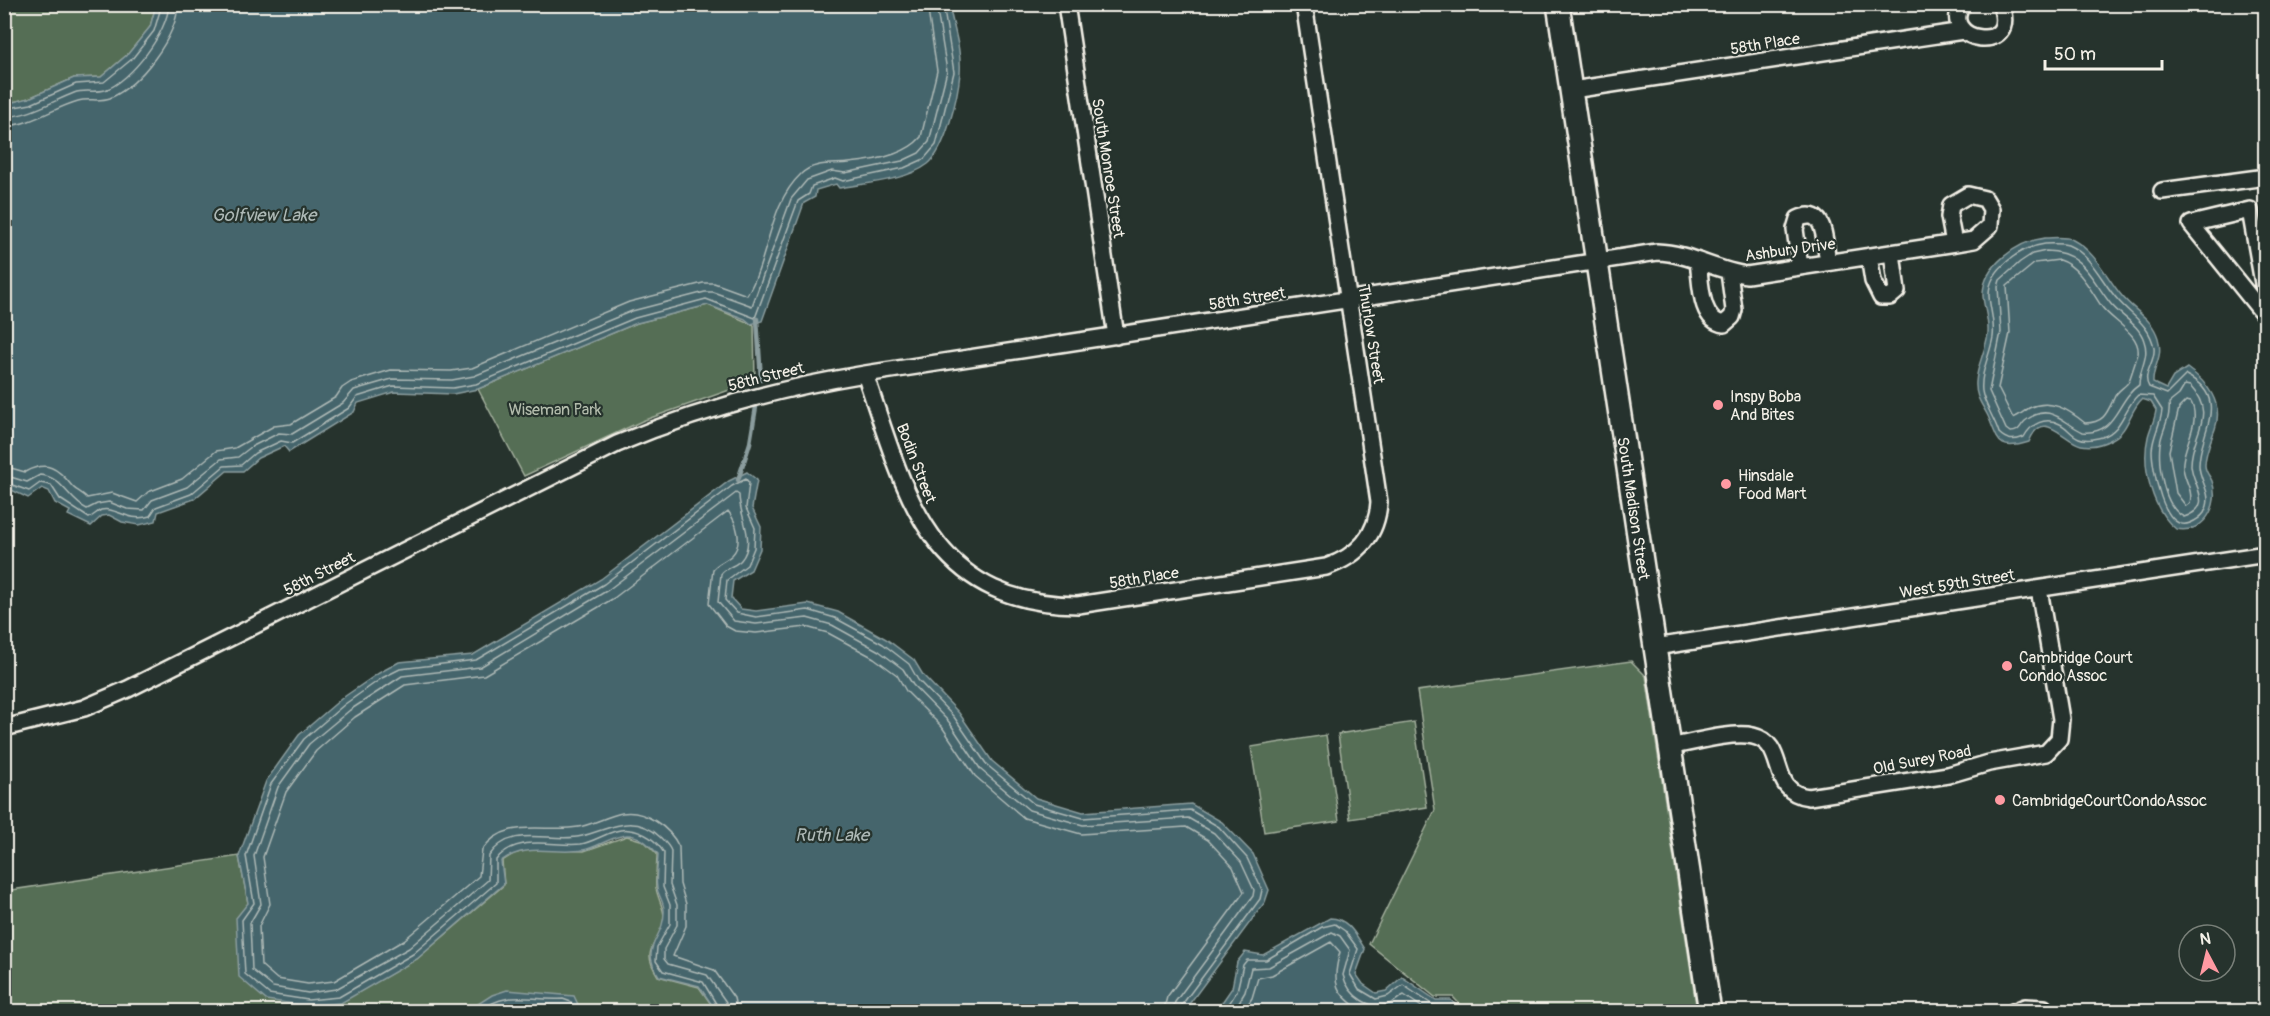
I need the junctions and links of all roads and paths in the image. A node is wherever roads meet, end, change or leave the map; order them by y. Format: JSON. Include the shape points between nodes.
{"nodes":[{"id":1,"x":1066,"y":4,"type":"edge"},
{"id":2,"x":1304,"y":4,"type":"edge"},
{"id":3,"x":1558,"y":4,"type":"edge"},
{"id":4,"x":1963,"y":4,"type":"edge"},
{"id":5,"x":2000,"y":4,"type":"edge"},
{"id":6,"x":1963,"y":31,"type":"junction"},
{"id":7,"x":1572,"y":90,"type":"junction"},
{"id":8,"x":2265,"y":177,"type":"edge"},
{"id":9,"x":2162,"y":191,"type":"dead end"},
{"id":10,"x":1954,"y":243,"type":"dead end"},
{"id":11,"x":1892,"y":253,"type":"junction"},
{"id":12,"x":1869,"y":256,"type":"junction"},
{"id":13,"x":1698,"y":261,"type":"junction"},
{"id":14,"x":1598,"y":262,"type":"junction"},
{"id":15,"x":1828,"y":262,"type":"junction"},
{"id":16,"x":1800,"y":267,"type":"junction"},
{"id":17,"x":1730,"y":272,"type":"junction"},
{"id":18,"x":2265,"y":300,"type":"edge"},
{"id":19,"x":1349,"y":301,"type":"junction"},
{"id":20,"x":2265,"y":317,"type":"edge"},
{"id":21,"x":1116,"y":336,"type":"junction"},
{"id":22,"x":866,"y":374,"type":"junction"},
{"id":23,"x":2265,"y":555,"type":"edge"},
{"id":24,"x":1249,"y":579,"type":"joint"},
{"id":25,"x":2039,"y":589,"type":"junction"},
{"id":26,"x":1045,"y":603,"type":"joint"},
{"id":27,"x":1655,"y":647,"type":"junction"},
{"id":28,"x":4,"y":728,"type":"edge"},
{"id":29,"x":1669,"y":747,"type":"junction"},
{"id":30,"x":1710,"y":1011,"type":"edge"},
{"id":31,"x":2013,"y":1011,"type":"edge"},
{"id":32,"x":2047,"y":1011,"type":"edge"}],
"edges":[{"from":1,"to":21,"type":"street","name":"South Monroe Street"},
{"from":2,"to":19,"type":"street","name":"Thurlow Street"},
{"from":3,"to":7,"type":"street","name":"South Madison Street"},
{"from":4,"to":6,"type":"street","via":[[1959,20]]},
{"from":5,"to":6,"type":"street","name":"58th Place","via":[[2004,14],[1995,35],[1984,40]]},
{"from":6,"to":7,"type":"street","name":"58th Place"},
{"from":7,"to":14,"type":"street","name":"South Madison Street"},
{"from":8,"to":9,"type":"street"},
{"from":10,"to":11,"type":"street","name":"Ashbury Drive"},
{"from":11,"to":12,"type":"street","name":"Ashbury Drive"},
{"from":11,"to":12,"type":"street","via":[[1897,291],[1890,297],[1881,297],[1876,292]]},
{"from":12,"to":15,"type":"street","name":"Ashbury Drive"},
{"from":13,"to":14,"type":"street","name":"Ashbury Drive","via":[[1657,252]]},
{"from":13,"to":17,"type":"street","name":"Ashbury Drive"},
{"from":13,"to":17,"type":"street","via":[[1705,307],[1715,323],[1724,324],[1732,317]]},
{"from":14,"to":19,"type":"street","name":"58th Street"},
{"from":14,"to":27,"type":"street","name":"South Madison Street"},
{"from":15,"to":16,"type":"street","name":"Ashbury Drive"},
{"from":15,"to":16,"type":"street","via":[[1821,223],[1807,215],[1798,219],[1795,229]]},
{"from":16,"to":17,"type":"street","name":"Ashbury Drive","via":[[1747,275]]},
{"from":18,"to":20,"type":"street","via":[[2250,210],[2191,224]]},
{"from":19,"to":21,"type":"street","name":"58th Street"},
{"from":19,"to":24,"type":"street","name":"Thurlow Street","via":[[1379,502],[1376,519],[1367,542],[1340,563]]},
{"from":21,"to":22,"type":"street","name":"58th Street"},
{"from":22,"to":26,"type":"street","name":"Bodin Street","via":[[911,503],[933,538],[964,570],[1005,592]]},
{"from":22,"to":28,"type":"street","name":"58th Street","via":[[758,395],[639,435],[128,689],[67,713]]},
{"from":23,"to":25,"type":"street","name":"West 59th Street"},
{"from":24,"to":26,"type":"street","name":"58th Place","via":[[1094,603]]},
{"from":25,"to":27,"type":"street","name":"West 59th Street"},
{"from":25,"to":29,"type":"street","name":"Old Surey Road","via":[[2061,719],[2059,739],[2046,753],[1948,775],[1809,797],[1789,791],[1770,747],[1753,736]]},
{"from":27,"to":29,"type":"street","name":"South Madison Street"},
{"from":29,"to":30,"type":"street","name":"South Madison Street"},
{"from":31,"to":32,"type":"street","via":[[2025,1007]]}]}
